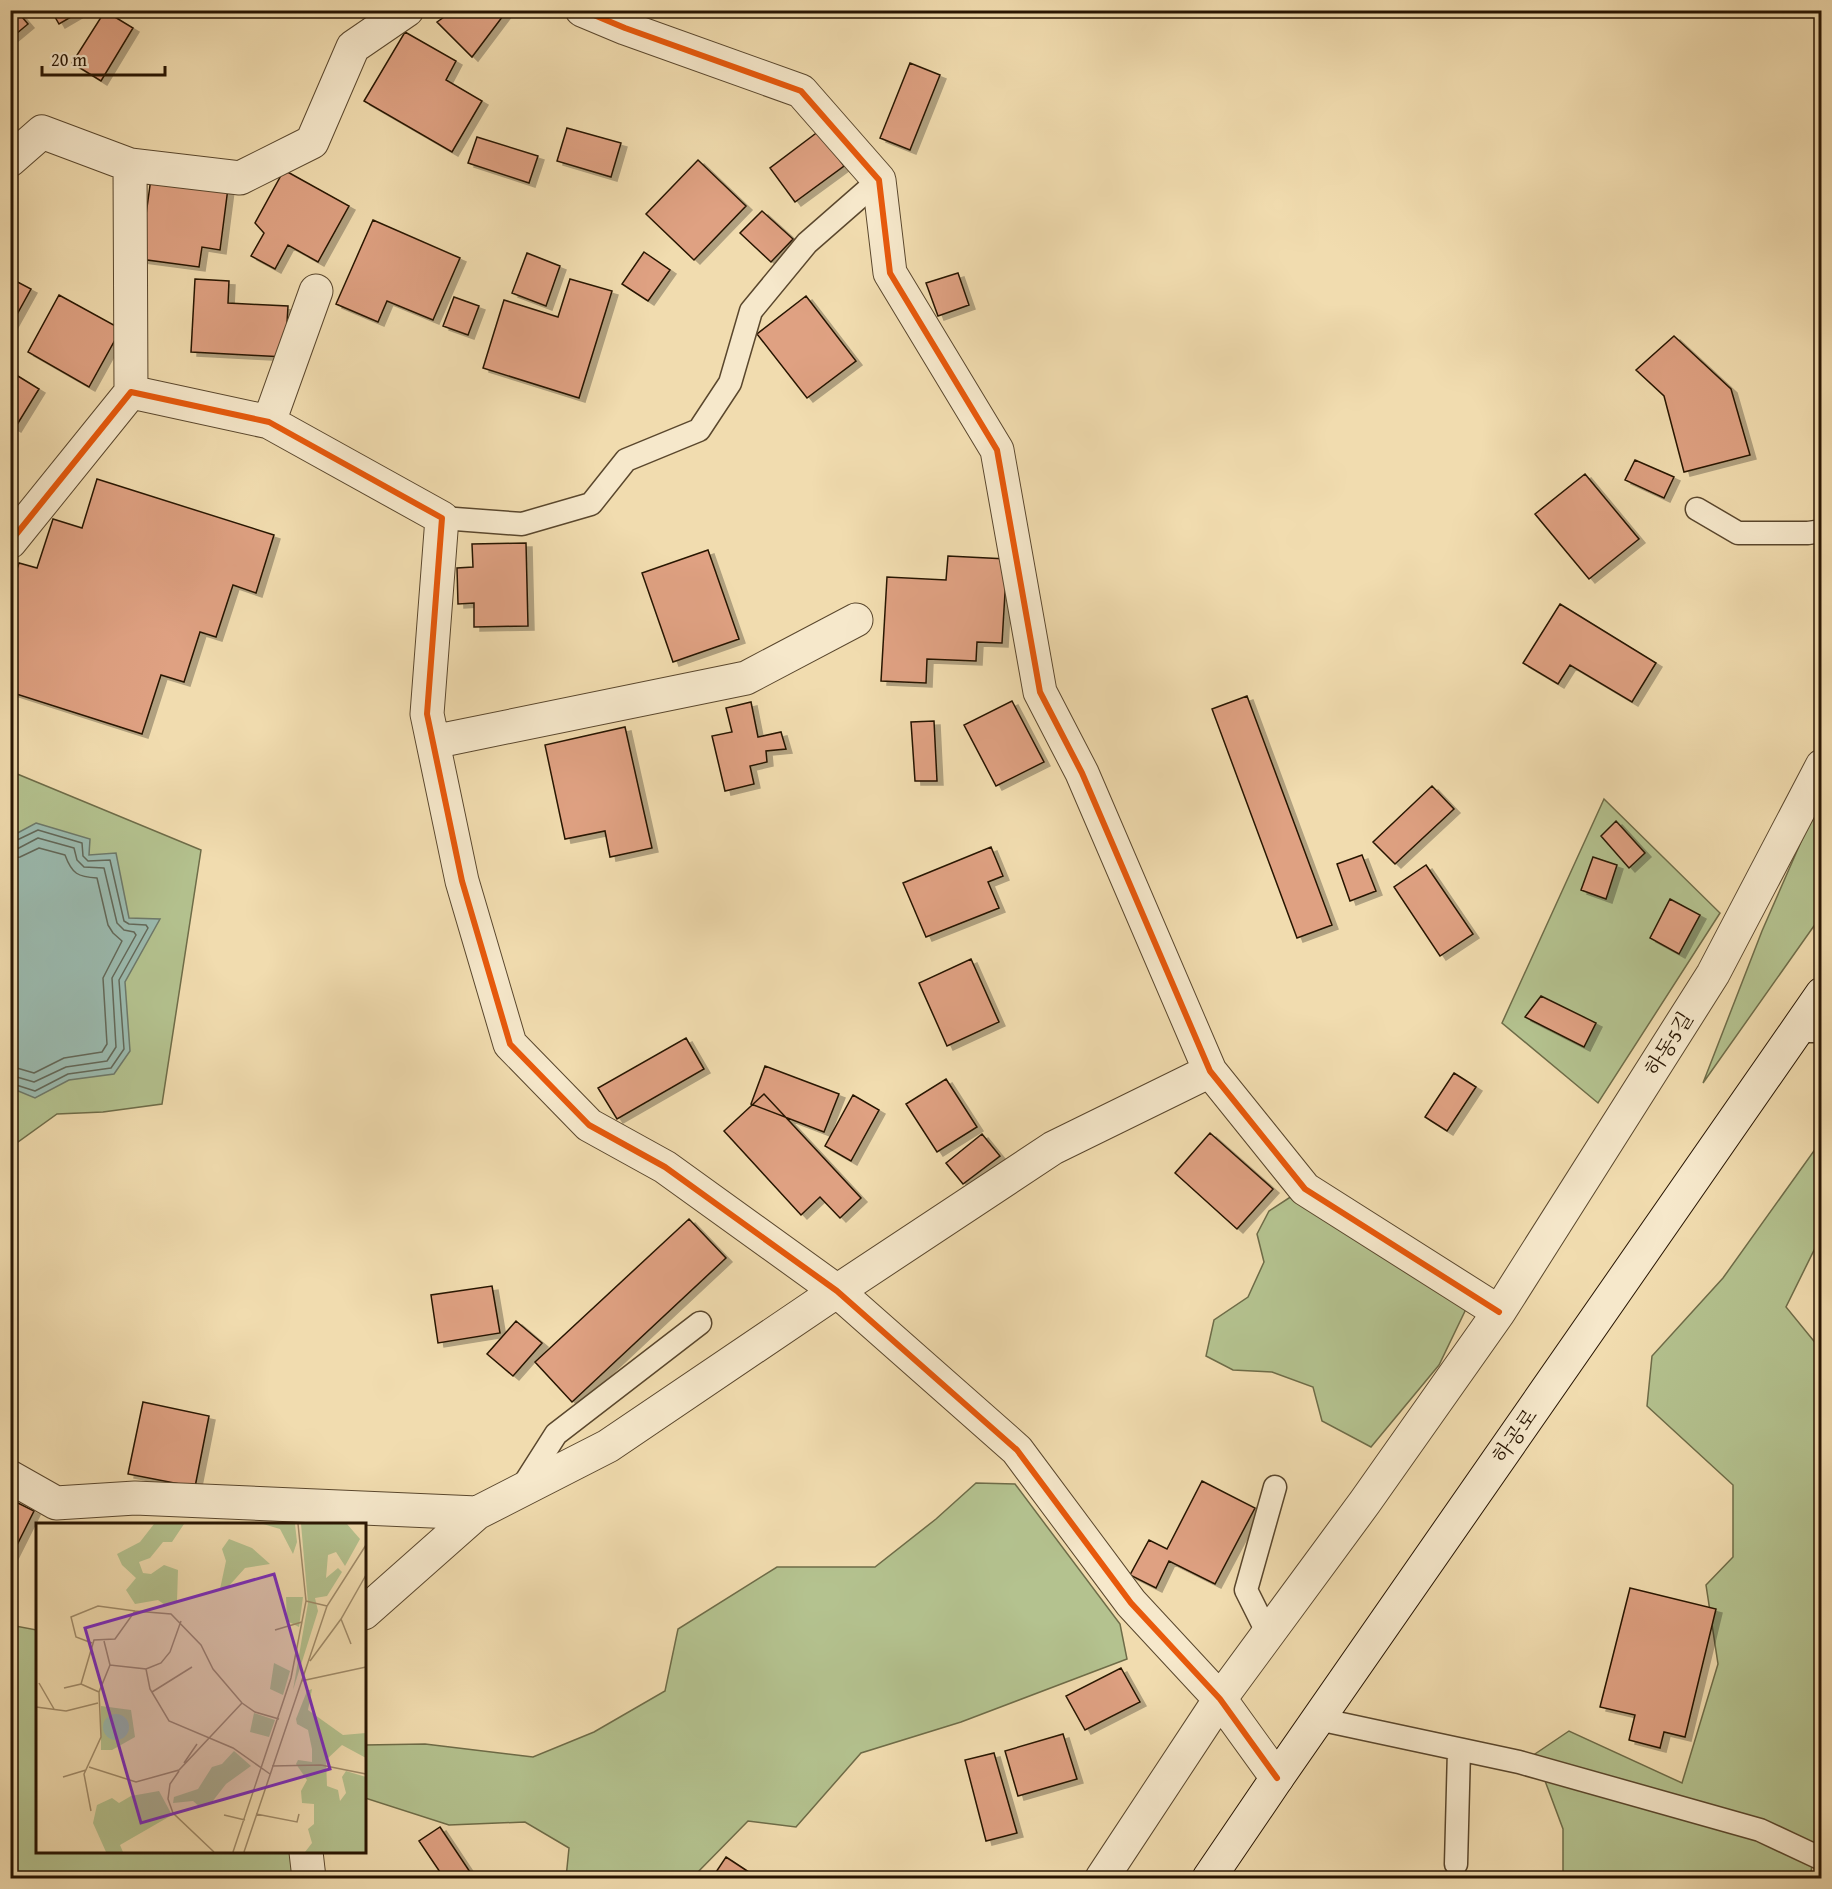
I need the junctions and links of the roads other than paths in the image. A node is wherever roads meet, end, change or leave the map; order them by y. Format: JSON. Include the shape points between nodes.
{"nodes":[{"id":1,"x":408,"y":10,"type":"edge"},
{"id":2,"x":582,"y":10,"type":"edge"},
{"id":3,"x":15,"y":150,"type":"edge"},
{"id":4,"x":130,"y":165,"type":"junction"},
{"id":5,"x":879,"y":180,"type":"junction"},
{"id":6,"x":316,"y":291,"type":"dead end"},
{"id":7,"x":131,"y":392,"type":"junction"},
{"id":8,"x":269,"y":422,"type":"junction"},
{"id":9,"x":1697,"y":509,"type":"dead end"},
{"id":10,"x":442,"y":518,"type":"junction"},
{"id":11,"x":1821,"y":531,"type":"edge"},
{"id":12,"x":10,"y":542,"type":"edge"},
{"id":13,"x":856,"y":620,"type":"dead end"},
{"id":14,"x":432,"y":742,"type":"junction"},
{"id":15,"x":1821,"y":766,"type":"edge"},
{"id":16,"x":1821,"y":994,"type":"edge"},
{"id":17,"x":1809,"y":1031,"type":"edge"},
{"id":18,"x":1210,"y":1071,"type":"junction"},
{"id":19,"x":837,"y":1291,"type":"junction"},
{"id":20,"x":1499,"y":1312,"type":"junction"},
{"id":21,"x":700,"y":1323,"type":"dead end"},
{"id":22,"x":10,"y":1477,"type":"edge"},
{"id":23,"x":1275,"y":1487,"type":"dead end"},
{"id":24,"x":520,"y":1490,"type":"junction"},
{"id":25,"x":477,"y":1513,"type":"junction"},
{"id":26,"x":366,"y":1611,"type":"edge"},
{"id":27,"x":1269,"y":1634,"type":"junction"},
{"id":28,"x":1220,"y":1699,"type":"junction"},
{"id":29,"x":1318,"y":1719,"type":"junction"},
{"id":30,"x":1459,"y":1750,"type":"junction"},
{"id":31,"x":1277,"y":1778,"type":"junction"},
{"id":32,"x":306,"y":1853,"type":"edge"},
{"id":33,"x":1821,"y":1859,"type":"edge"},
{"id":34,"x":1456,"y":1864,"type":"dead end"},
{"id":35,"x":309,"y":1878,"type":"edge"},
{"id":36,"x":1102,"y":1878,"type":"edge"},
{"id":37,"x":1209,"y":1878,"type":"edge"}],
"edges":[{"from":1,"to":4,"type":"street","via":[[353,47],[312,142],[240,178]]},
{"from":2,"to":5,"type":"street","via":[[801,91]]},
{"from":3,"to":4,"type":"street","via":[[42,132]]},
{"from":4,"to":7,"type":"street"},
{"from":5,"to":10,"type":"lane","via":[[807,243],[751,310],[730,383],[699,430],[626,460],[591,504],[522,524]]},
{"from":5,"to":18,"type":"street","via":[[890,273],[997,450],[1040,692],[1082,773]]},
{"from":6,"to":8,"type":"street"},
{"from":7,"to":8,"type":"street"},
{"from":7,"to":12,"type":"street"},
{"from":8,"to":10,"type":"street"},
{"from":9,"to":11,"type":"lane","via":[[1738,533]]},
{"from":10,"to":14,"type":"street","via":[[427,714]]},
{"from":13,"to":14,"type":"street","via":[[746,678]]},
{"from":14,"to":19,"type":"street","via":[[462,881],[510,1044],[590,1125],[665,1167]]},
{"from":15,"to":20,"type":"street","name":"하동5길","via":[[1713,974]]},
{"from":16,"to":17,"type":"street","name":"하공로"},
{"from":17,"to":29,"type":"street","name":"하공로"},
{"from":18,"to":19,"type":"street","via":[[1053,1148]]},
{"from":18,"to":20,"type":"street","via":[[1305,1189]]},
{"from":19,"to":24,"type":"street","via":[[608,1446]]},
{"from":19,"to":28,"type":"street","via":[[1017,1449],[1131,1603]]},
{"from":20,"to":27,"type":"street","name":"하동5길"},
{"from":21,"to":24,"type":"lane","via":[[556,1434]]},
{"from":22,"to":25,"type":"street","via":[[56,1503],[135,1498]]},
{"from":23,"to":27,"type":"lane","via":[[1246,1590]]},
{"from":24,"to":25,"type":"street"},
{"from":25,"to":26,"type":"street"},
{"from":27,"to":28,"type":"street","name":"하동5길"},
{"from":28,"to":31,"type":"street"},
{"from":28,"to":36,"type":"street","name":"하동5길"},
{"from":29,"to":30,"type":"lane"},
{"from":29,"to":31,"type":"street","name":"하공로"},
{"from":30,"to":33,"type":"lane","via":[[1519,1762],[1760,1830]]},
{"from":30,"to":34,"type":"lane"},
{"from":31,"to":37,"type":"street","name":"하공로"},
{"from":32,"to":35,"type":"street"}]}
